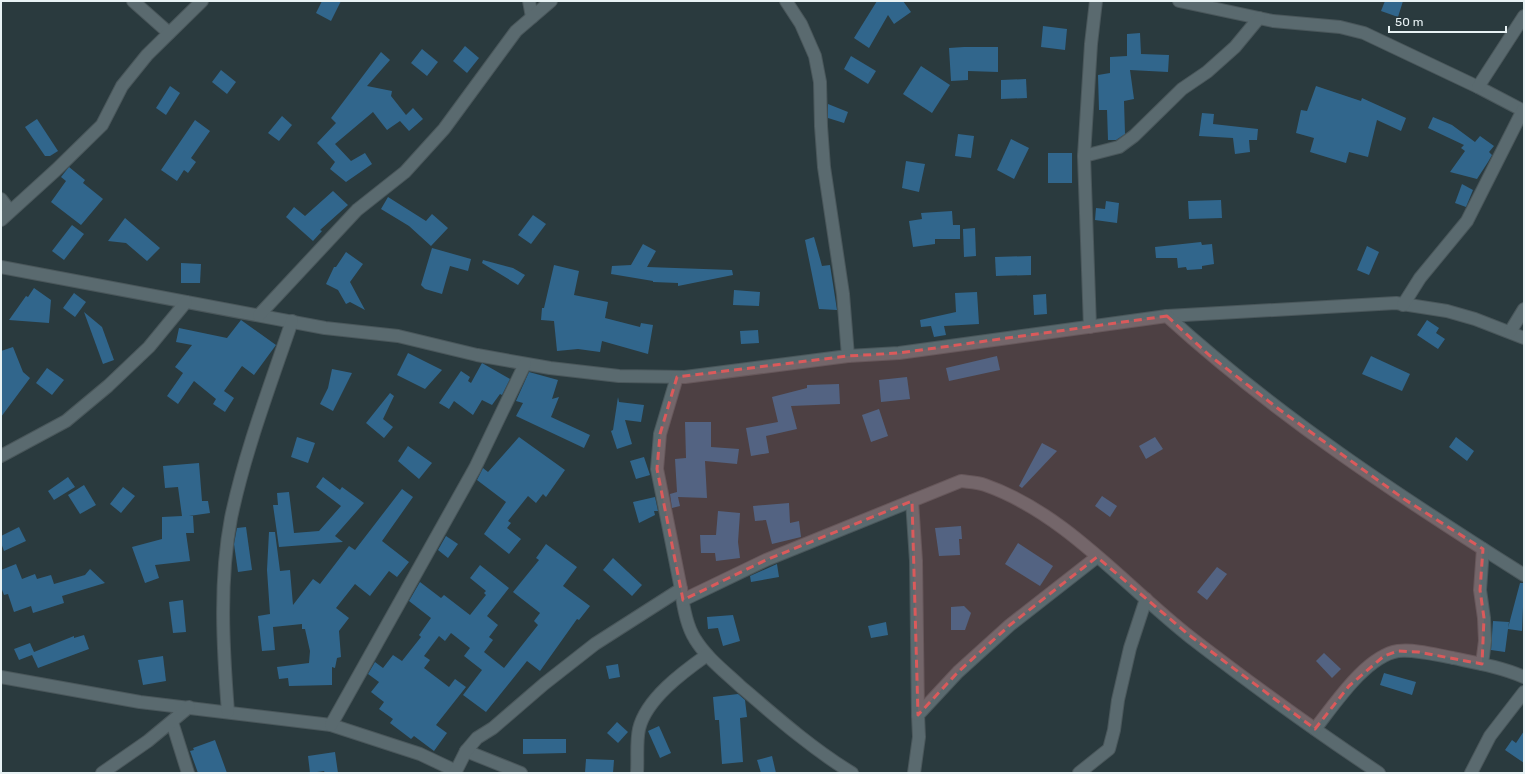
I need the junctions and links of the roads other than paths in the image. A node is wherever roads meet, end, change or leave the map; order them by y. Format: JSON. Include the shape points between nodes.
{"nodes":[{"id":1,"x":133,"y":1,"type":"edge"},
{"id":2,"x":202,"y":1,"type":"edge"},
{"id":3,"x":529,"y":1,"type":"edge"},
{"id":4,"x":551,"y":1,"type":"edge"},
{"id":5,"x":786,"y":1,"type":"edge"},
{"id":6,"x":1096,"y":1,"type":"edge"},
{"id":7,"x":1179,"y":1,"type":"edge"},
{"id":8,"x":1524,"y":16,"type":"edge"},
{"id":9,"x":532,"y":17,"type":"junction"},
{"id":10,"x":1258,"y":18,"type":"junction"},
{"id":11,"x":169,"y":33,"type":"junction"},
{"id":12,"x":1478,"y":86,"type":"junction"},
{"id":13,"x":1523,"y":111,"type":"edge"},
{"id":14,"x":1084,"y":156,"type":"junction"},
{"id":15,"x":1,"y":199,"type":"edge"},
{"id":16,"x":10,"y":211,"type":"junction"},
{"id":17,"x":1,"y":220,"type":"edge"},
{"id":18,"x":1,"y":266,"type":"edge"},
{"id":19,"x":186,"y":302,"type":"junction"},
{"id":20,"x":1403,"y":305,"type":"junction"},
{"id":21,"x":1524,"y":309,"type":"edge"},
{"id":22,"x":259,"y":315,"type":"junction"},
{"id":23,"x":1167,"y":316,"type":"junction"},
{"id":24,"x":292,"y":321,"type":"junction"},
{"id":25,"x":1090,"y":327,"type":"junction"},
{"id":26,"x":1510,"y":332,"type":"junction"},
{"id":27,"x":1524,"y":338,"type":"edge"},
{"id":28,"x":848,"y":356,"type":"junction"},
{"id":29,"x":525,"y":364,"type":"junction"},
{"id":30,"x":677,"y":377,"type":"junction"},
{"id":31,"x":1,"y":456,"type":"edge"},
{"id":32,"x":912,"y":501,"type":"junction"},
{"id":33,"x":1484,"y":549,"type":"junction"},
{"id":34,"x":1097,"y":557,"type":"junction"},
{"id":35,"x":1524,"y":575,"type":"edge"},
{"id":36,"x":682,"y":595,"type":"junction"},
{"id":37,"x":1146,"y":599,"type":"junction"},
{"id":38,"x":707,"y":655,"type":"junction"},
{"id":39,"x":1482,"y":664,"type":"junction"},
{"id":40,"x":1,"y":677,"type":"edge"},
{"id":41,"x":1524,"y":677,"type":"edge"},
{"id":42,"x":1524,"y":692,"type":"edge"},
{"id":43,"x":190,"y":707,"type":"junction"},
{"id":44,"x":228,"y":712,"type":"junction"},
{"id":45,"x":918,"y":715,"type":"junction"},
{"id":46,"x":172,"y":722,"type":"junction"},
{"id":47,"x":331,"y":725,"type":"junction"},
{"id":48,"x":1315,"y":729,"type":"junction"},
{"id":49,"x":466,"y":751,"type":"junction"},
{"id":50,"x":456,"y":772,"type":"edge"},
{"id":51,"x":102,"y":773,"type":"edge"},
{"id":52,"x":188,"y":773,"type":"edge"},
{"id":53,"x":521,"y":773,"type":"edge"},
{"id":54,"x":638,"y":773,"type":"edge"},
{"id":55,"x":852,"y":773,"type":"edge"},
{"id":56,"x":914,"y":773,"type":"edge"},
{"id":57,"x":1079,"y":773,"type":"edge"},
{"id":58,"x":1378,"y":773,"type":"edge"},
{"id":59,"x":1471,"y":773,"type":"edge"}],
"edges":[{"from":1,"to":11,"type":"street"},
{"from":2,"to":11,"type":"street"},
{"from":3,"to":9,"type":"street"},
{"from":4,"to":9,"type":"street"},
{"from":5,"to":28,"type":"street","via":[[801,24],[815,56],[820,82],[820,126],[824,167],[843,294]]},
{"from":6,"to":14,"type":"street"},
{"from":7,"to":10,"type":"street"},
{"from":8,"to":12,"type":"street"},
{"from":9,"to":22,"type":"street","via":[[516,31],[444,129],[405,172],[357,210]]},
{"from":10,"to":12,"type":"street","via":[[1340,27],[1364,33]]},
{"from":10,"to":14,"type":"street","via":[[1235,47],[1182,89],[1134,136],[1119,147]]},
{"from":11,"to":16,"type":"street","via":[[122,86],[102,125]]},
{"from":12,"to":13,"type":"street"},
{"from":13,"to":20,"type":"street","via":[[1466,220],[1420,278]]},
{"from":14,"to":25,"type":"street"},
{"from":15,"to":16,"type":"street"},
{"from":16,"to":17,"type":"street"},
{"from":18,"to":19,"type":"street"},
{"from":19,"to":22,"type":"street"},
{"from":19,"to":31,"type":"street","via":[[149,347],[66,421]]},
{"from":20,"to":23,"type":"street","via":[[1360,305]]},
{"from":20,"to":26,"type":"street","via":[[1447,311]]},
{"from":21,"to":26,"type":"street"},
{"from":22,"to":24,"type":"street"},
{"from":23,"to":25,"type":"street"},
{"from":23,"to":33,"type":"street","via":[[1209,355],[1280,410],[1404,499]]},
{"from":24,"to":29,"type":"street","via":[[325,328],[398,336]]},
{"from":24,"to":44,"type":"street","via":[[240,480],[231,519],[224,590]]},
{"from":25,"to":28,"type":"street","via":[[899,353]]},
{"from":26,"to":27,"type":"street"},
{"from":28,"to":30,"type":"street"},
{"from":29,"to":30,"type":"street","via":[[619,376]]},
{"from":29,"to":47,"type":"street","via":[[472,474]]},
{"from":30,"to":36,"type":"street","via":[[660,434],[657,470]]},
{"from":32,"to":34,"type":"street","via":[[961,482],[983,484],[1003,492],[1054,522]]},
{"from":32,"to":36,"type":"street"},
{"from":32,"to":45,"type":"street"},
{"from":33,"to":35,"type":"street"},
{"from":33,"to":39,"type":"street","via":[[1480,590],[1485,641]]},
{"from":34,"to":37,"type":"street"},
{"from":34,"to":45,"type":"street","via":[[1010,625],[958,672]]},
{"from":36,"to":38,"type":"street","via":[[694,638]]},
{"from":36,"to":49,"type":"street","via":[[595,644],[493,728],[477,738]]},
{"from":37,"to":48,"type":"street","via":[[1189,636]]},
{"from":37,"to":57,"type":"street","via":[[1130,648],[1109,749]]},
{"from":38,"to":54,"type":"street","via":[[678,675],[646,713],[640,729]]},
{"from":38,"to":55,"type":"street","via":[[808,743]]},
{"from":39,"to":41,"type":"street"},
{"from":39,"to":48,"type":"street","via":[[1418,652],[1398,651],[1384,656],[1349,686]]},
{"from":40,"to":43,"type":"street","via":[[140,702]]},
{"from":42,"to":59,"type":"street","via":[[1490,736]]},
{"from":43,"to":44,"type":"street"},
{"from":43,"to":46,"type":"street"},
{"from":44,"to":47,"type":"street"},
{"from":45,"to":56,"type":"street"},
{"from":46,"to":51,"type":"street"},
{"from":46,"to":52,"type":"street"},
{"from":47,"to":50,"type":"street","via":[[420,754]]},
{"from":48,"to":58,"type":"street"},
{"from":49,"to":50,"type":"street"},
{"from":49,"to":53,"type":"street"}]}
